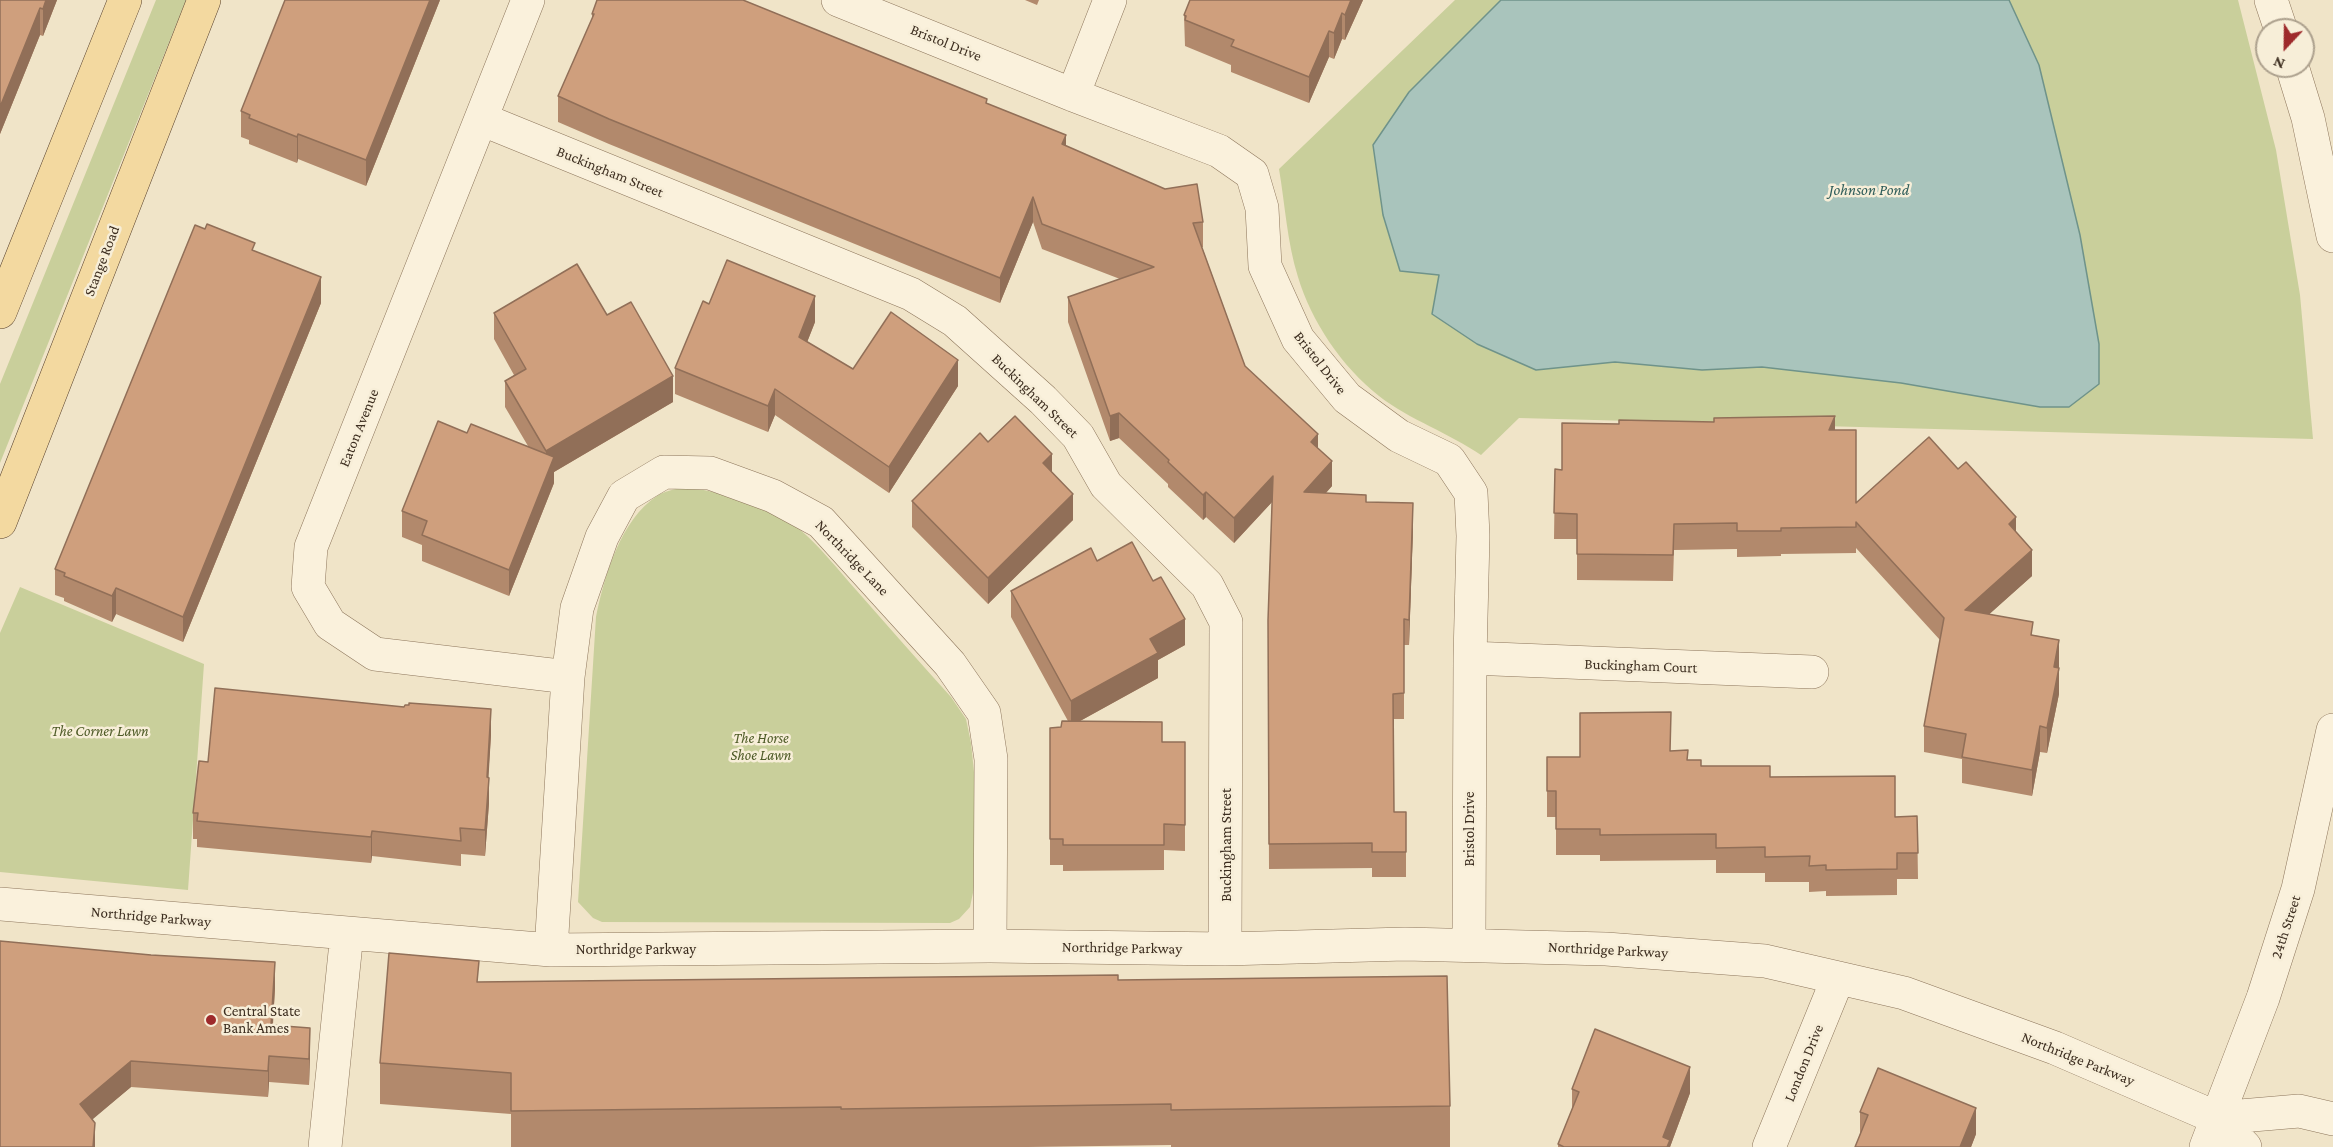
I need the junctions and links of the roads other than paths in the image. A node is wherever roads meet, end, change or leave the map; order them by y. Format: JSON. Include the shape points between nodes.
{"nodes":[{"id":1,"x":124,"y":0,"type":"edge"},
{"id":2,"x":204,"y":0,"type":"edge"},
{"id":3,"x":528,"y":0,"type":"edge"},
{"id":4,"x":838,"y":0,"type":"edge"},
{"id":5,"x":1110,"y":0,"type":"edge"},
{"id":6,"x":2271,"y":0,"type":"edge"},
{"id":7,"x":2277,"y":18,"type":"edge"},
{"id":8,"x":2296,"y":78,"type":"edge"},
{"id":9,"x":1073,"y":95,"type":"junction"},
{"id":10,"x":481,"y":119,"type":"junction"},
{"id":11,"x":2333,"y":236,"type":"edge"},
{"id":12,"x":0,"y":312,"type":"edge"},
{"id":13,"x":0,"y":522,"type":"edge"},
{"id":14,"x":1470,"y":658,"type":"junction"},
{"id":15,"x":1812,"y":672,"type":"dead end"},
{"id":16,"x":568,"y":677,"type":"junction"},
{"id":17,"x":2333,"y":730,"type":"edge"},
{"id":18,"x":0,"y":904,"type":"edge"},
{"id":19,"x":347,"y":933,"type":"junction"},
{"id":20,"x":1469,"y":945,"type":"junction"},
{"id":21,"x":990,"y":946,"type":"junction"},
{"id":22,"x":1226,"y":949,"type":"junction"},
{"id":23,"x":551,"y":950,"type":"junction"},
{"id":24,"x":1838,"y":978,"type":"junction"},
{"id":25,"x":2333,"y":1119,"type":"edge"},
{"id":26,"x":2212,"y":1132,"type":"edge"},
{"id":27,"x":325,"y":1147,"type":"edge"},
{"id":28,"x":1769,"y":1147,"type":"edge"},
{"id":29,"x":2245,"y":1147,"type":"edge"}],
"edges":[{"from":1,"to":12,"type":"main road"},
{"from":2,"to":13,"type":"main road","name":"Stange Road"},
{"from":3,"to":10,"type":"street","name":"Eaton Avenue"},
{"from":4,"to":9,"type":"street","name":"Bristol Drive"},
{"from":5,"to":9,"type":"street"},
{"from":6,"to":7,"type":"street"},
{"from":8,"to":11,"type":"street"},
{"from":9,"to":14,"type":"street","name":"Bristol Drive","via":[[1219,151],[1252,174],[1262,208],[1265,266],[1298,339],[1347,398],[1399,436],[1449,460],[1471,493]]},
{"from":10,"to":16,"type":"street","name":"Eaton Avenue","via":[[311,548],[308,587],[330,624],[375,654]]},
{"from":10,"to":22,"type":"street","name":"Buckingham Street","via":[[911,294],[955,321],[1078,436],[1106,485],[1207,585],[1226,622]]},
{"from":14,"to":15,"type":"street","name":"Buckingham Court"},
{"from":14,"to":20,"type":"street","name":"Bristol Drive"},
{"from":16,"to":21,"type":"street","name":"Northridge Lane","via":[[577,608],[602,537],[624,496],[664,472],[710,473],[773,496],[821,522],[950,664],[984,713],[991,759]]},
{"from":16,"to":23,"type":"street","name":"Northridge Lane"},
{"from":17,"to":26,"type":"street","name":"24th Street","via":[[2298,890],[2263,998]]},
{"from":18,"to":19,"type":"street","name":"Northridge Parkway"},
{"from":19,"to":23,"type":"street","name":"Northridge Parkway"},
{"from":19,"to":27,"type":"street"},
{"from":20,"to":22,"type":"street","name":"Northridge Parkway"},
{"from":20,"to":24,"type":"street","name":"Northridge Parkway","via":[[1606,949],[1765,961]]},
{"from":21,"to":22,"type":"street","name":"Northridge Parkway"},
{"from":21,"to":23,"type":"street","name":"Northridge Parkway"},
{"from":24,"to":26,"type":"street","name":"Northridge Parkway","via":[[1904,993],[2044,1044]]},
{"from":24,"to":28,"type":"street","name":"London Drive"},
{"from":25,"to":26,"type":"street","name":"Northridge Parkway","via":[[2299,1111]]},
{"from":26,"to":29,"type":"street","name":"Northridge Parkway"}]}
